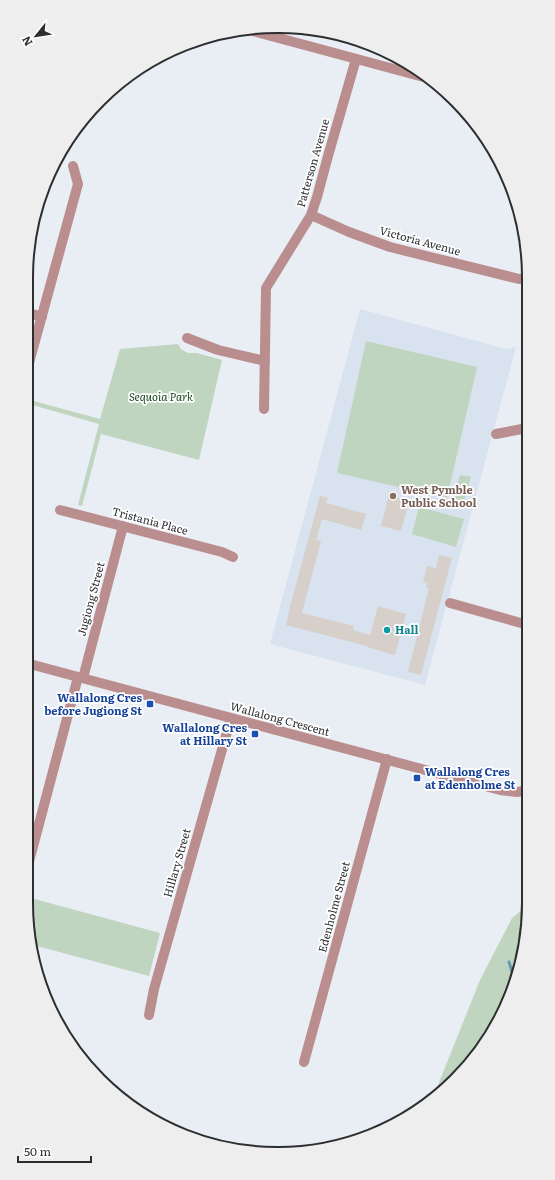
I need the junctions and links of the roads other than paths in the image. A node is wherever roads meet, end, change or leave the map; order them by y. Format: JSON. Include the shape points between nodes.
{"nodes":[{"id":1,"x":264,"y":34,"type":"edge"},
{"id":2,"x":356,"y":59,"type":"junction"},
{"id":3,"x":413,"y":74,"type":"edge"},
{"id":4,"x":73,"y":166,"type":"dead end"},
{"id":5,"x":311,"y":215,"type":"junction"},
{"id":6,"x":522,"y":279,"type":"edge"},
{"id":7,"x":33,"y":314,"type":"edge"},
{"id":8,"x":42,"y":317,"type":"junction"},
{"id":9,"x":187,"y":338,"type":"dead end"},
{"id":10,"x":33,"y":349,"type":"edge"},
{"id":11,"x":265,"y":361,"type":"junction"},
{"id":12,"x":264,"y":409,"type":"dead end"},
{"id":13,"x":522,"y":429,"type":"edge"},
{"id":14,"x":496,"y":434,"type":"dead end"},
{"id":15,"x":60,"y":510,"type":"dead end"},
{"id":16,"x":123,"y":526,"type":"junction"},
{"id":17,"x":233,"y":557,"type":"dead end"},
{"id":18,"x":450,"y":603,"type":"dead end"},
{"id":19,"x":522,"y":623,"type":"edge"},
{"id":20,"x":33,"y":665,"type":"edge"},
{"id":21,"x":80,"y":677,"type":"junction"},
{"id":22,"x":231,"y":718,"type":"junction"},
{"id":23,"x":386,"y":759,"type":"junction"},
{"id":24,"x":522,"y":791,"type":"edge"},
{"id":25,"x":33,"y":848,"type":"edge"},
{"id":26,"x":149,"y":1015,"type":"dead end"},
{"id":27,"x":304,"y":1062,"type":"dead end"}],
"edges":[{"from":1,"to":2,"type":"street"},
{"from":2,"to":3,"type":"street"},
{"from":2,"to":5,"type":"street","name":"Patterson Avenue"},
{"from":4,"to":8,"type":"street","via":[[78,184]]},
{"from":5,"to":6,"type":"street","name":"Victoria Avenue","via":[[390,247]]},
{"from":5,"to":11,"type":"street","name":"Patterson Avenue","via":[[266,288]]},
{"from":7,"to":8,"type":"street"},
{"from":8,"to":10,"type":"street"},
{"from":9,"to":11,"type":"street","via":[[218,350]]},
{"from":11,"to":12,"type":"street","name":"Patterson Avenue"},
{"from":13,"to":14,"type":"street"},
{"from":15,"to":16,"type":"street","name":"Tristania Place"},
{"from":16,"to":17,"type":"street","name":"Tristania Place"},
{"from":16,"to":21,"type":"street","name":"Jugiong Street"},
{"from":18,"to":19,"type":"street"},
{"from":20,"to":21,"type":"street","name":"Wallalong Crescent"},
{"from":21,"to":22,"type":"street","name":"Wallalong Crescent"},
{"from":21,"to":25,"type":"street","name":"Jugiong Street"},
{"from":22,"to":23,"type":"street","name":"Wallalong Crescent"},
{"from":22,"to":26,"type":"street","name":"Hillary Street","via":[[156,982]]},
{"from":23,"to":24,"type":"street","name":"Wallalong Crescent","via":[[500,790]]},
{"from":23,"to":27,"type":"street","name":"Edenholme Street"}]}
